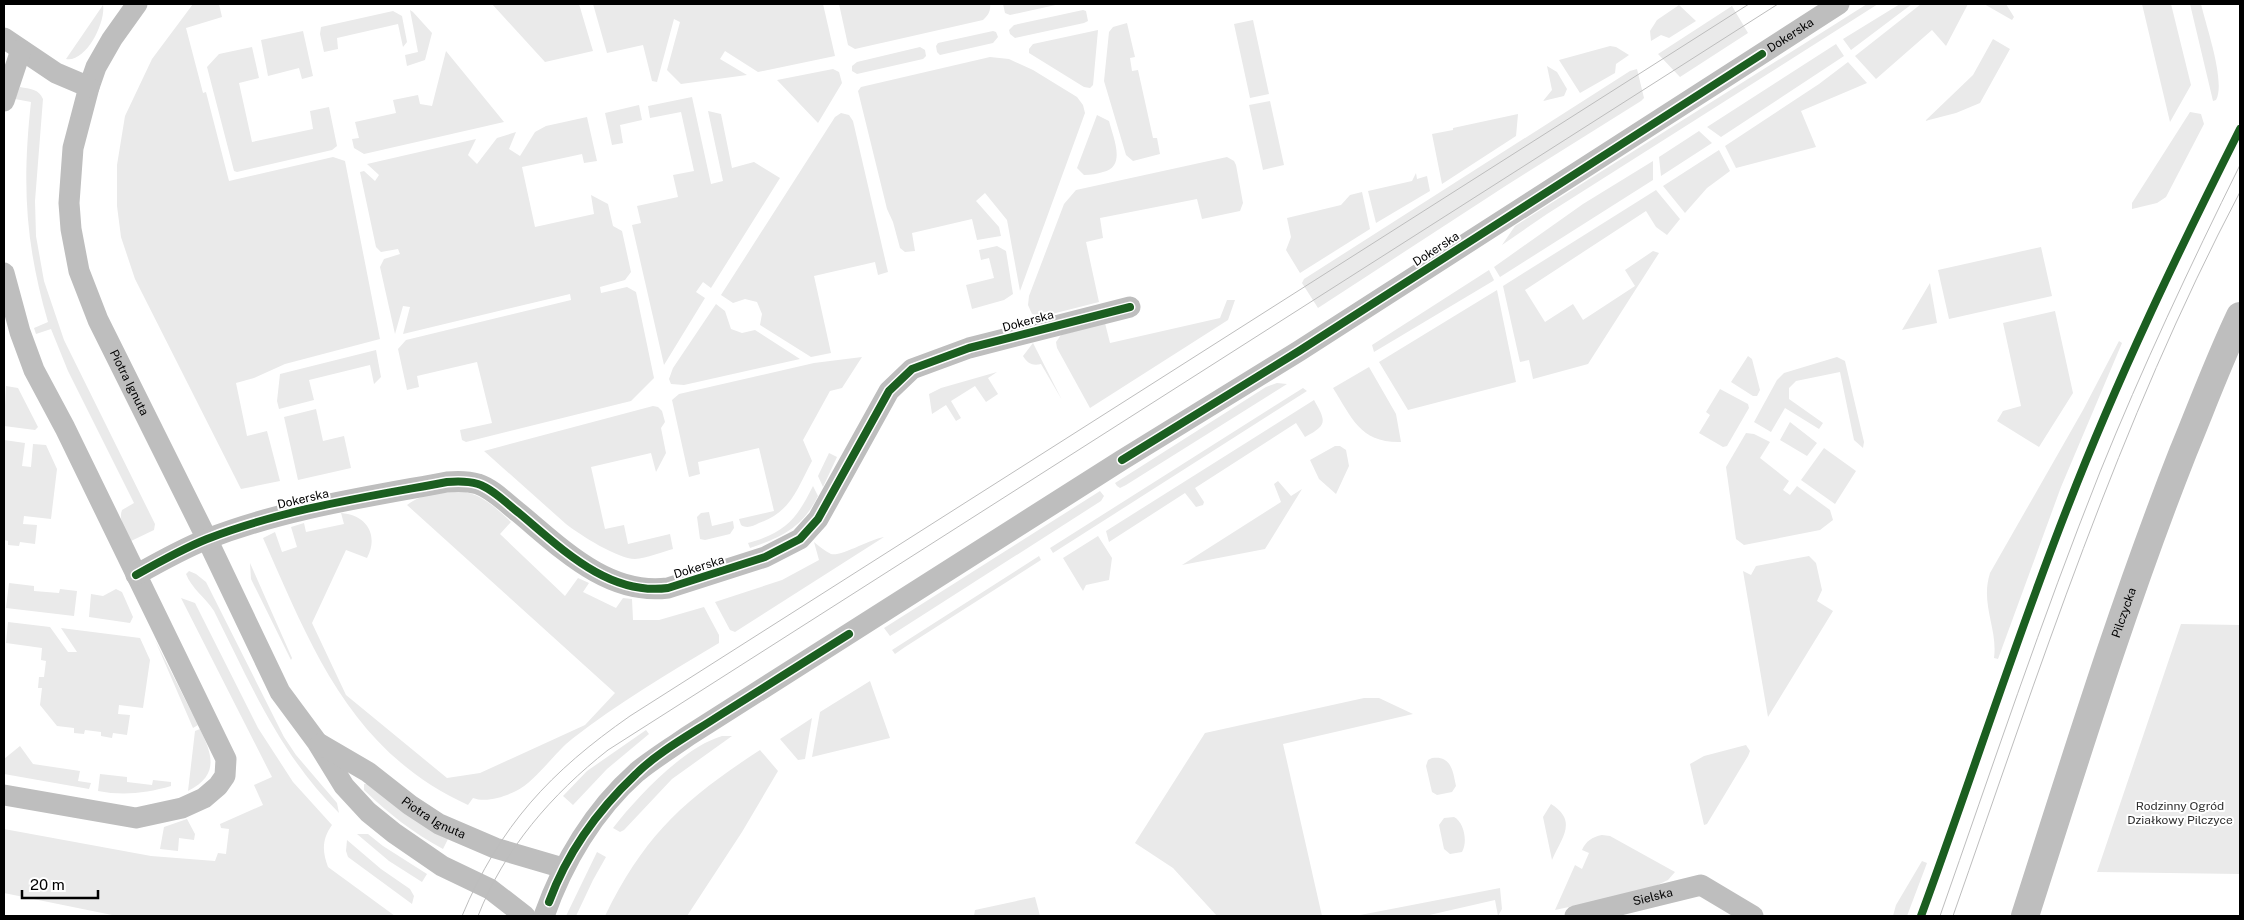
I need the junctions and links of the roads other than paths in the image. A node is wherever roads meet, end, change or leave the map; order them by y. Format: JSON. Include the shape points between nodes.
{"nodes":[{"id":1,"x":137,"y":4,"type":"edge"},
{"id":2,"x":1839,"y":4,"type":"edge"},
{"id":3,"x":12,"y":44,"type":"edge"},
{"id":4,"x":88,"y":87,"type":"junction"},
{"id":5,"x":4,"y":101,"type":"edge"},
{"id":6,"x":4,"y":273,"type":"edge"},
{"id":7,"x":1130,"y":307,"type":"dead end"},
{"id":8,"x":2240,"y":316,"type":"edge"},
{"id":9,"x":207,"y":539,"type":"junction"},
{"id":10,"x":136,"y":575,"type":"junction"},
{"id":11,"x":317,"y":742,"type":"junction"},
{"id":12,"x":4,"y":795,"type":"edge"},
{"id":13,"x":563,"y":868,"type":"junction"},
{"id":14,"x":546,"y":909,"type":"edge"},
{"id":15,"x":525,"y":916,"type":"edge"},
{"id":16,"x":1575,"y":916,"type":"edge"},
{"id":17,"x":1753,"y":916,"type":"edge"},
{"id":18,"x":2025,"y":916,"type":"edge"}],
"edges":[{"from":1,"to":4,"type":"street","name":"Piotra Ignuta","via":[[112,39]]},
{"from":2,"to":13,"type":"street","name":"Dokerska","via":[[1299,351],[688,736],[638,772],[605,805]]},
{"from":3,"to":4,"type":"street","via":[[56,73]]},
{"from":3,"to":5,"type":"street"},
{"from":4,"to":9,"type":"street","name":"Piotra Ignuta","via":[[73,148],[70,178],[71,229],[79,271],[98,320]]},
{"from":6,"to":10,"type":"street","via":[[34,370]]},
{"from":7,"to":9,"type":"street","name":"Dokerska","via":[[970,348],[912,369],[889,391],[818,519],[800,539],[765,557],[668,588],[632,588],[600,574],[564,550],[496,494],[479,484],[464,481],[312,507]]},
{"from":8,"to":18,"type":"street","name":"Pilczycka","via":[[2156,522]]},
{"from":9,"to":10,"type":"street","name":"Dokerska"},
{"from":9,"to":11,"type":"street","name":"Piotra Ignuta","via":[[280,692]]},
{"from":10,"to":12,"type":"street","via":[[221,745],[226,760],[225,776],[204,798],[182,808],[136,818]]},
{"from":11,"to":13,"type":"street","name":"Piotra Ignuta","via":[[368,772],[440,824],[495,848]]},
{"from":11,"to":15,"type":"street","name":"Piotra Ignuta","via":[[344,786],[368,812],[420,852],[490,889]]},
{"from":13,"to":14,"type":"street","name":"Dokerska"},
{"from":16,"to":17,"type":"street","name":"Sielska","via":[[1701,886]]}]}
